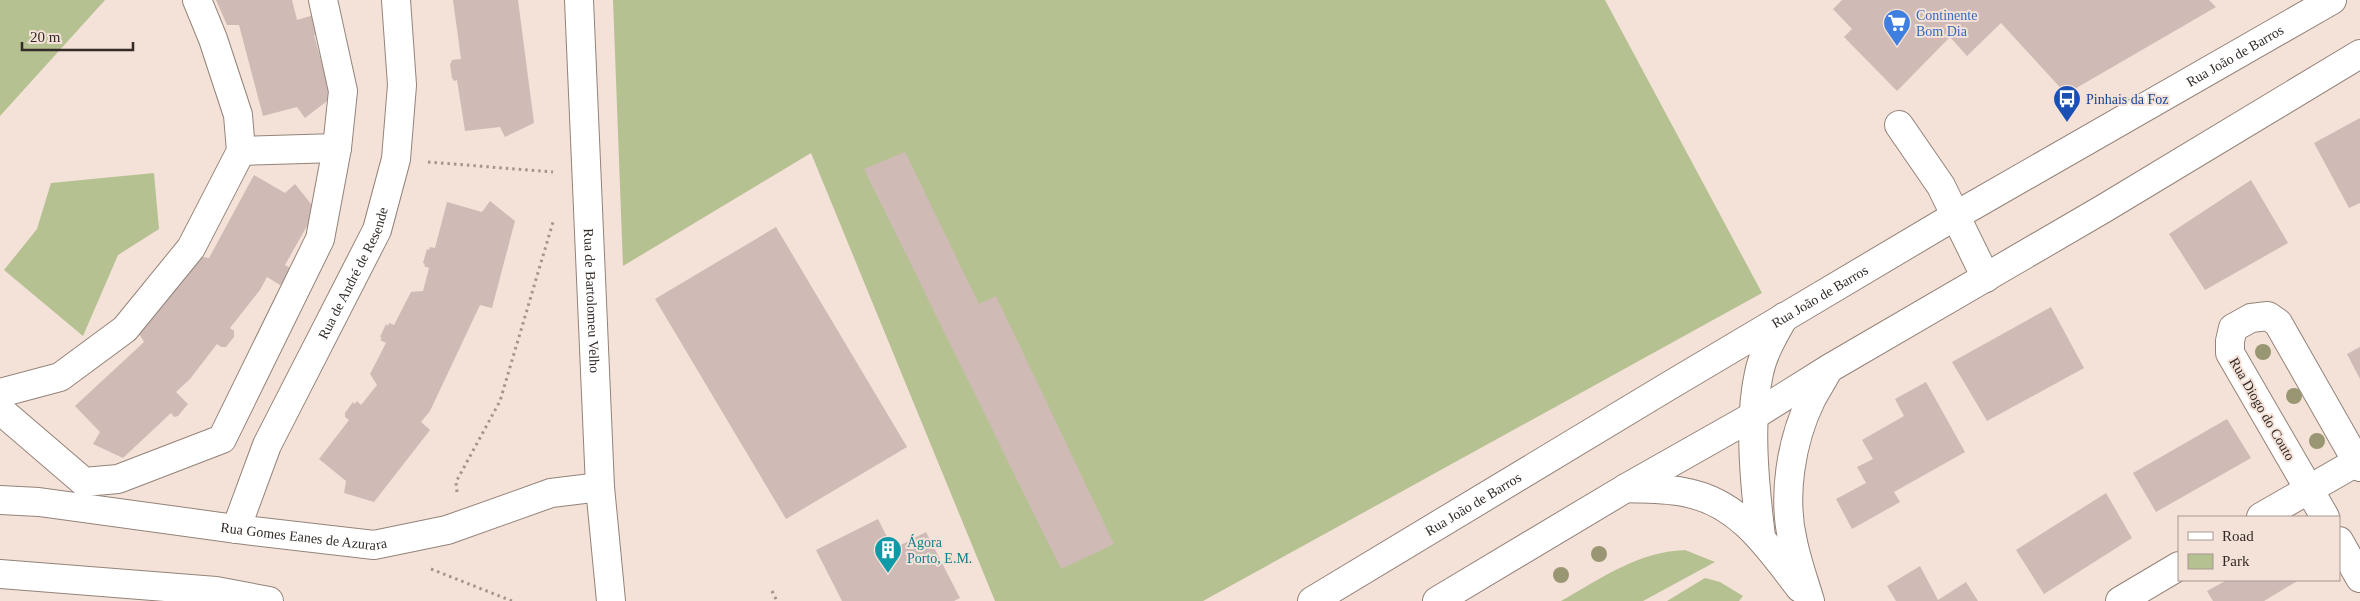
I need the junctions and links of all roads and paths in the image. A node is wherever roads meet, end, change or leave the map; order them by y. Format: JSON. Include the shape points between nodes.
{"nodes":[{"id":1,"x":197,"y":0,"type":"edge"},
{"id":2,"x":323,"y":0,"type":"edge"},
{"id":3,"x":396,"y":0,"type":"edge"},
{"id":4,"x":579,"y":0,"type":"edge"},
{"id":5,"x":2332,"y":0,"type":"edge"},
{"id":6,"x":2360,"y":54,"type":"edge"},
{"id":7,"x":1899,"y":125,"type":"dead end"},
{"id":8,"x":338,"y":148,"type":"junction"},
{"id":9,"x":241,"y":151,"type":"junction"},
{"id":10,"x":396,"y":160,"type":"junction"},
{"id":11,"x":556,"y":164,"type":"dead end"},
{"id":12,"x":1955,"y":216,"type":"junction"},
{"id":13,"x":554,"y":222,"type":"dead end"},
{"id":14,"x":1986,"y":278,"type":"junction"},
{"id":15,"x":1784,"y":317,"type":"junction"},
{"id":16,"x":1830,"y":368,"type":"junction"},
{"id":17,"x":0,"y":393,"type":"edge"},
{"id":18,"x":0,"y":410,"type":"edge"},
{"id":19,"x":1755,"y":415,"type":"junction"},
{"id":20,"x":2359,"y":463,"type":"edge"},
{"id":21,"x":600,"y":487,"type":"junction"},
{"id":22,"x":1626,"y":488,"type":"junction"},
{"id":23,"x":2309,"y":489,"type":"junction"},
{"id":24,"x":0,"y":500,"type":"edge"},
{"id":25,"x":2263,"y":516,"type":"edge"},
{"id":26,"x":2324,"y":516,"type":"edge"},
{"id":27,"x":460,"y":525,"type":"junction"},
{"id":28,"x":236,"y":529,"type":"junction"},
{"id":29,"x":1761,"y":537,"type":"junction"},
{"id":30,"x":2340,"y":543,"type":"edge"},
{"id":31,"x":2178,"y":567,"type":"edge"},
{"id":32,"x":429,"y":568,"type":"dead end"},
{"id":33,"x":0,"y":574,"type":"edge"},
{"id":34,"x":2360,"y":578,"type":"edge"},
{"id":35,"x":772,"y":591,"type":"dead end"},
{"id":36,"x":215,"y":596,"type":"edge"},
{"id":37,"x":269,"y":601,"type":"edge"},
{"id":38,"x":512,"y":601,"type":"edge"},
{"id":39,"x":611,"y":601,"type":"edge"},
{"id":40,"x":777,"y":601,"type":"edge"},
{"id":41,"x":1312,"y":601,"type":"edge"},
{"id":42,"x":1437,"y":601,"type":"edge"},
{"id":43,"x":1810,"y":601,"type":"edge"},
{"id":44,"x":2120,"y":601,"type":"edge"}],
"edges":[{"from":1,"to":9,"type":"street","via":[[238,115]]},
{"from":2,"to":8,"type":"street","via":[[343,91]]},
{"from":3,"to":10,"type":"street","name":"Rua de André de Resende","via":[[402,84]]},
{"from":4,"to":21,"type":"street","name":"Rua de Bartolomeu Velho"},
{"from":5,"to":12,"type":"street","name":"Rua João de Barros"},
{"from":6,"to":14,"type":"street"},
{"from":7,"to":12,"type":"street","via":[[1941,186]]},
{"from":8,"to":9,"type":"street"},
{"from":8,"to":18,"type":"street","via":[[320,238],[222,439],[118,479],[84,482]]},
{"from":9,"to":17,"type":"street","via":[[191,248],[125,328],[60,378]]},
{"from":10,"to":11,"type":"path","via":[[556,173]]},
{"from":10,"to":28,"type":"street","name":"Rua de André de Resende","via":[[377,230],[267,445]]},
{"from":12,"to":14,"type":"street"},
{"from":12,"to":15,"type":"street","name":"Rua João de Barros"},
{"from":13,"to":27,"type":"path","via":[[500,401],[456,482]]},
{"from":14,"to":16,"type":"street"},
{"from":15,"to":19,"type":"street","via":[[1766,350],[1759,373]]},
{"from":15,"to":41,"type":"street","name":"Rua João de Barros"},
{"from":16,"to":19,"type":"street"},
{"from":16,"to":43,"type":"street","via":[[1810,401],[1798,434],[1791,471],[1789,508],[1792,541]]},
{"from":19,"to":22,"type":"street"},
{"from":19,"to":29,"type":"street","via":[[1755,471]]},
{"from":20,"to":23,"type":"street"},
{"from":20,"to":23,"type":"street","name":"Rua Diogo do Couto","via":[[2278,323],[2268,316],[2251,318],[2233,328],[2230,353]]},
{"from":21,"to":27,"type":"street","name":"Rua Gomes Eanes de Azurara","via":[[551,493]]},
{"from":21,"to":39,"type":"street","name":"Rua de Bartolomeu Velho"},
{"from":22,"to":29,"type":"street","via":[[1688,492],[1711,500],[1742,518]]},
{"from":22,"to":42,"type":"street"},
{"from":23,"to":25,"type":"street"},
{"from":23,"to":26,"type":"street","name":"Rua Diogo do Couto"},
{"from":24,"to":28,"type":"street","name":"Rua Gomes Eanes de Azurara","via":[[39,502]]},
{"from":27,"to":28,"type":"street","name":"Rua Gomes Eanes de Azurara","via":[[374,546]]},
{"from":29,"to":43,"type":"street"},
{"from":30,"to":34,"type":"street"},
{"from":31,"to":44,"type":"street"},
{"from":32,"to":38,"type":"path"},
{"from":33,"to":36,"type":"street"},
{"from":35,"to":40,"type":"path"},
{"from":36,"to":37,"type":"street"}]}
